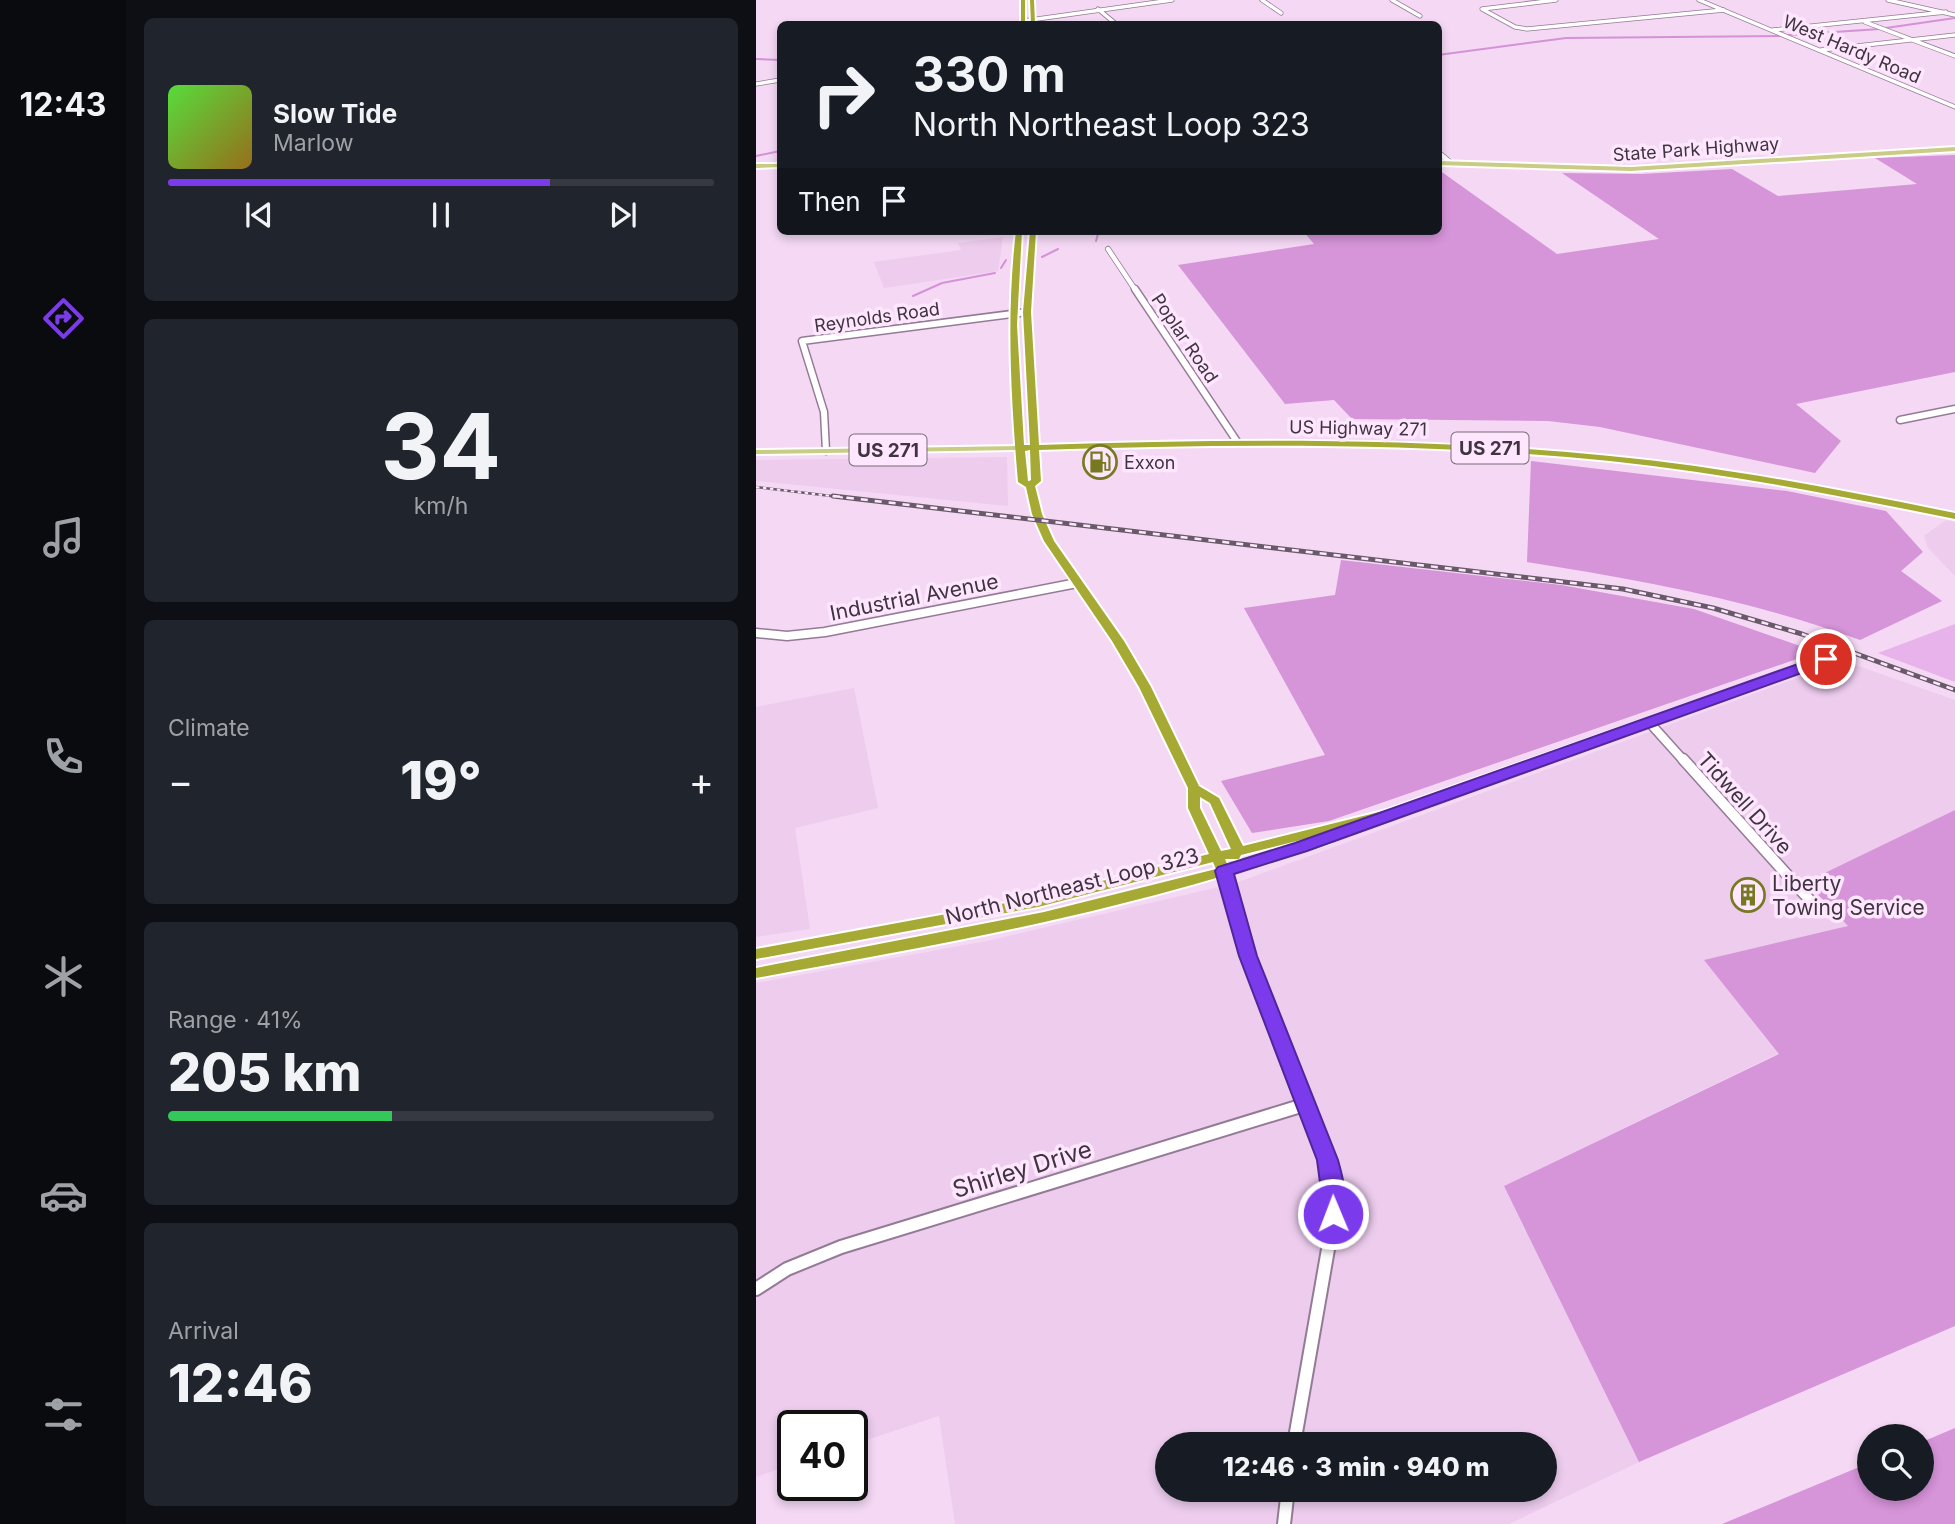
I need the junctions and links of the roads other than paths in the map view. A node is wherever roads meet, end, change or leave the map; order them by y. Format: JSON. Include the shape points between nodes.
{"nodes":[{"id":1,"x":1023,"y":0,"type":"edge"},
{"id":2,"x":1032,"y":0,"type":"edge"},
{"id":3,"x":1172,"y":0,"type":"edge"},
{"id":4,"x":1262,"y":0,"type":"edge"},
{"id":5,"x":1392,"y":0,"type":"edge"},
{"id":6,"x":1556,"y":0,"type":"edge"},
{"id":7,"x":1699,"y":0,"type":"edge"},
{"id":8,"x":1888,"y":0,"type":"edge"},
{"id":9,"x":1098,"y":9,"type":"junction"},
{"id":10,"x":1724,"y":10,"type":"junction"},
{"id":11,"x":1946,"y":12,"type":"junction"},
{"id":12,"x":1280,"y":13,"type":"dead end"},
{"id":13,"x":1955,"y":15,"type":"edge"},
{"id":14,"x":1420,"y":16,"type":"dead end"},
{"id":15,"x":1023,"y":21,"type":"edge"},
{"id":16,"x":1033,"y":21,"type":"edge"},
{"id":17,"x":1038,"y":21,"type":"edge"},
{"id":18,"x":1112,"y":21,"type":"edge"},
{"id":19,"x":1861,"y":21,"type":"junction"},
{"id":20,"x":1772,"y":30,"type":"junction"},
{"id":21,"x":1955,"y":35,"type":"edge"},
{"id":22,"x":1911,"y":40,"type":"junction"},
{"id":23,"x":1819,"y":50,"type":"junction"},
{"id":24,"x":1955,"y":56,"type":"edge"},
{"id":25,"x":777,"y":80,"type":"edge"},
{"id":26,"x":756,"y":84,"type":"edge"},
{"id":27,"x":1955,"y":107,"type":"edge"},
{"id":28,"x":1955,"y":149,"type":"edge"},
{"id":29,"x":1442,"y":155,"type":"edge"},
{"id":30,"x":1442,"y":163,"type":"edge"},
{"id":31,"x":1452,"y":164,"type":"junction"},
{"id":32,"x":756,"y":166,"type":"edge"},
{"id":33,"x":777,"y":166,"type":"edge"},
{"id":34,"x":1018,"y":235,"type":"edge"},
{"id":35,"x":1033,"y":235,"type":"edge"},
{"id":36,"x":1108,"y":249,"type":"dead end"},
{"id":37,"x":1031,"y":251,"type":"junction"},
{"id":38,"x":1016,"y":252,"type":"junction"},
{"id":39,"x":1027,"y":292,"type":"junction"},
{"id":40,"x":1012,"y":293,"type":"junction"},
{"id":41,"x":1027,"y":312,"type":"junction"},
{"id":42,"x":1012,"y":313,"type":"junction"},
{"id":43,"x":1028,"y":353,"type":"junction"},
{"id":44,"x":1011,"y":354,"type":"junction"},
{"id":45,"x":1030,"y":391,"type":"junction"},
{"id":46,"x":1013,"y":392,"type":"junction"},
{"id":47,"x":1955,"y":409,"type":"edge"},
{"id":48,"x":1900,"y":420,"type":"dead end"},
{"id":49,"x":1238,"y":443,"type":"junction"},
{"id":50,"x":1033,"y":447,"type":"junction"},
{"id":51,"x":1020,"y":448,"type":"junction"},
{"id":52,"x":826,"y":451,"type":"junction"},
{"id":53,"x":756,"y":452,"type":"edge"},
{"id":54,"x":1030,"y":485,"type":"junction"},
{"id":55,"x":1955,"y":516,"type":"edge"},
{"id":56,"x":1077,"y":583,"type":"junction"},
{"id":57,"x":756,"y":633,"type":"edge"},
{"id":58,"x":1826,"y":659,"type":"dead end"},
{"id":59,"x":1649,"y":722,"type":"junction"},
{"id":60,"x":1194,"y":788,"type":"junction"},
{"id":61,"x":1391,"y":813,"type":"junction"},
{"id":62,"x":1238,"y":850,"type":"junction"},
{"id":63,"x":1217,"y":856,"type":"junction"},
{"id":64,"x":1224,"y":871,"type":"junction"},
{"id":65,"x":1816,"y":907,"type":"dead end"},
{"id":66,"x":1001,"y":910,"type":"junction"},
{"id":67,"x":1004,"y":928,"type":"junction"},
{"id":68,"x":756,"y":954,"type":"edge"},
{"id":69,"x":756,"y":974,"type":"edge"},
{"id":70,"x":1307,"y":1104,"type":"junction"},
{"id":71,"x":756,"y":1289,"type":"edge"},
{"id":72,"x":1296,"y":1432,"type":"edge"},
{"id":73,"x":1287,"y":1502,"type":"edge"},
{"id":74,"x":1284,"y":1524,"type":"edge"}],
"edges":[{"from":1,"to":15,"type":"highway"},
{"from":2,"to":16,"type":"highway"},
{"from":3,"to":9,"type":"street"},
{"from":4,"to":12,"type":"street"},
{"from":5,"to":14,"type":"street"},
{"from":6,"to":10,"type":"street","via":[[1482,9],[1524,29]]},
{"from":7,"to":10,"type":"street","name":"West Hardy Road"},
{"from":8,"to":11,"type":"street"},
{"from":9,"to":17,"type":"street"},
{"from":9,"to":18,"type":"street"},
{"from":10,"to":20,"type":"street","name":"West Hardy Road"},
{"from":11,"to":13,"type":"street"},
{"from":11,"to":19,"type":"street"},
{"from":19,"to":20,"type":"street"},
{"from":19,"to":22,"type":"street"},
{"from":20,"to":23,"type":"street","name":"West Hardy Road"},
{"from":21,"to":22,"type":"street"},
{"from":22,"to":23,"type":"street"},
{"from":22,"to":24,"type":"street"},
{"from":23,"to":27,"type":"street","name":"West Hardy Road"},
{"from":25,"to":26,"type":"street"},
{"from":28,"to":31,"type":"main road","name":"State Park Highway","via":[[1631,169]]},
{"from":29,"to":31,"type":"street"},
{"from":30,"to":31,"type":"main road","name":"State Park Highway"},
{"from":32,"to":33,"type":"main road"},
{"from":34,"to":38,"type":"highway"},
{"from":35,"to":37,"type":"highway"},
{"from":36,"to":49,"type":"street","name":"Poplar Road"},
{"from":37,"to":38,"type":"highway"},
{"from":37,"to":39,"type":"highway"},
{"from":38,"to":40,"type":"highway"},
{"from":39,"to":40,"type":"highway"},
{"from":39,"to":41,"type":"highway"},
{"from":40,"to":42,"type":"highway"},
{"from":41,"to":42,"type":"street","name":"Reynolds Road"},
{"from":41,"to":43,"type":"highway"},
{"from":42,"to":44,"type":"highway"},
{"from":42,"to":52,"type":"street","name":"Reynolds Road","via":[[802,341],[823,416]]},
{"from":43,"to":44,"type":"highway"},
{"from":43,"to":45,"type":"highway"},
{"from":44,"to":46,"type":"highway"},
{"from":45,"to":46,"type":"highway"},
{"from":45,"to":50,"type":"highway"},
{"from":46,"to":51,"type":"highway"},
{"from":47,"to":48,"type":"street"},
{"from":49,"to":50,"type":"highway","name":"US Highway 271","number":"US 271"},
{"from":49,"to":55,"type":"highway","name":"US Highway 271","number":"US 271","via":[[1414,444],[1598,457],[1764,479]]},
{"from":50,"to":51,"type":"highway","name":"US Highway 271","number":"US 271"},
{"from":50,"to":54,"type":"highway","via":[[1036,481]]},
{"from":51,"to":52,"type":"main road","name":"US Highway 271","number":"US 271"},
{"from":51,"to":54,"type":"highway","via":[[1023,482]]},
{"from":52,"to":53,"type":"main road","name":"US Highway 271","number":"US 271"},
{"from":54,"to":56,"type":"highway","via":[[1043,530]]},
{"from":56,"to":57,"type":"street","name":"Industrial Avenue","via":[[825,632]]},
{"from":56,"to":60,"type":"highway","via":[[1131,662]]},
{"from":58,"to":59,"type":"highway","name":"North Northeast Loop 323"},
{"from":59,"to":61,"type":"highway","name":"North Northeast Loop 323"},
{"from":59,"to":65,"type":"street","name":"Tidwell Drive"},
{"from":60,"to":62,"type":"highway","via":[[1214,802]]},
{"from":60,"to":63,"type":"highway","via":[[1194,808]]},
{"from":61,"to":62,"type":"highway","name":"North Northeast Loop 323"},
{"from":61,"to":64,"type":"highway","name":"North Northeast Loop 323"},
{"from":62,"to":63,"type":"highway","name":"North Northeast Loop 323"},
{"from":62,"to":64,"type":"highway"},
{"from":63,"to":64,"type":"highway"},
{"from":63,"to":66,"type":"highway","name":"North Northeast Loop 323"},
{"from":64,"to":67,"type":"highway","name":"North Northeast Loop 323"},
{"from":64,"to":70,"type":"street","via":[[1248,956]]},
{"from":66,"to":67,"type":"highway"},
{"from":66,"to":68,"type":"highway","name":"North Northeast Loop 323"},
{"from":67,"to":69,"type":"highway","name":"North Northeast Loop 323"},
{"from":70,"to":71,"type":"street","name":"Shirley Drive","via":[[813,1257]]},
{"from":70,"to":72,"type":"street","via":[[1328,1160],[1334,1200]]},
{"from":73,"to":74,"type":"street"}]}
